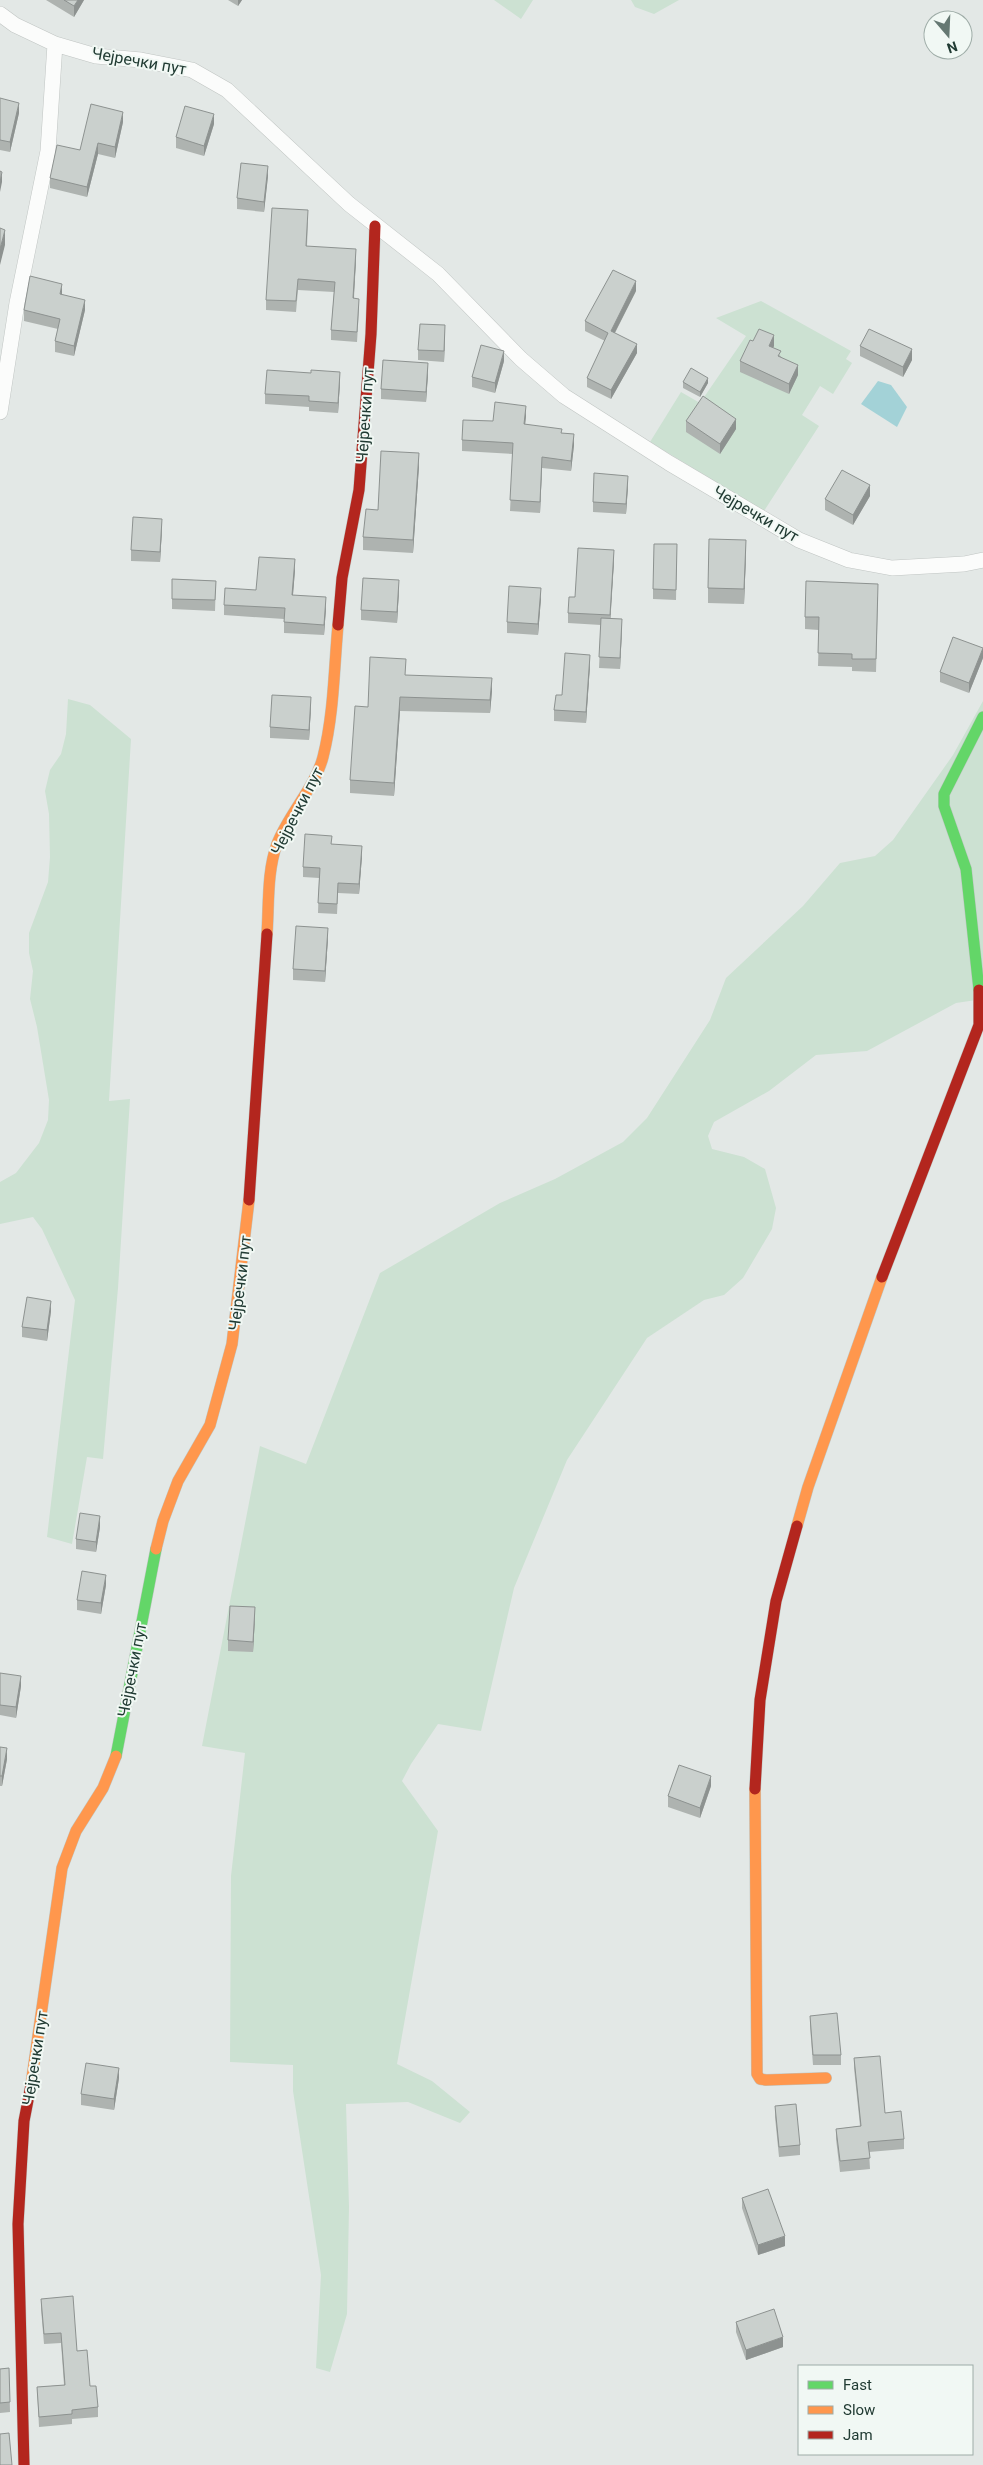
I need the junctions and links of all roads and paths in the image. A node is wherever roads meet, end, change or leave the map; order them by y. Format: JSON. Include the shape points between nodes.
{"nodes":[{"id":1,"x":0,"y":14,"type":"edge"},
{"id":2,"x":55,"y":44,"type":"junction"},
{"id":3,"x":375,"y":226,"type":"junction"},
{"id":4,"x":0,"y":412,"type":"edge"},
{"id":5,"x":983,"y":560,"type":"edge"},
{"id":6,"x":983,"y":717,"type":"edge"},
{"id":7,"x":826,"y":2078,"type":"dead end"},
{"id":8,"x":24,"y":2465,"type":"edge"}],
"edges":[{"from":1,"to":2,"type":"street","name":"Чејречки пут"},
{"from":2,"to":3,"type":"street","name":"Чејречки пут","via":[[96,56],[141,60],[192,70],[227,90]]},
{"from":2,"to":4,"type":"street","via":[[48,151],[17,303]]},
{"from":3,"to":5,"type":"street","name":"Чејречки пут","via":[[438,274],[521,359],[564,396],[799,540],[849,560],[892,568]]},
{"from":3,"to":8,"type":"street","name":"Чејречки пут","via":[[359,490],[342,578],[330,721],[316,777],[296,806],[272,860],[247,1230],[232,1344],[210,1425],[178,1481],[163,1521],[115,1761],[103,1788],[76,1831],[62,1868],[21,2154],[18,2224]]},
{"from":6,"to":7,"type":"street","via":[[944,794],[944,806],[966,869],[979,978],[979,1026],[874,1299],[808,1487],[776,1601],[760,1700],[755,1777],[757,2074],[766,2080]]}]}
